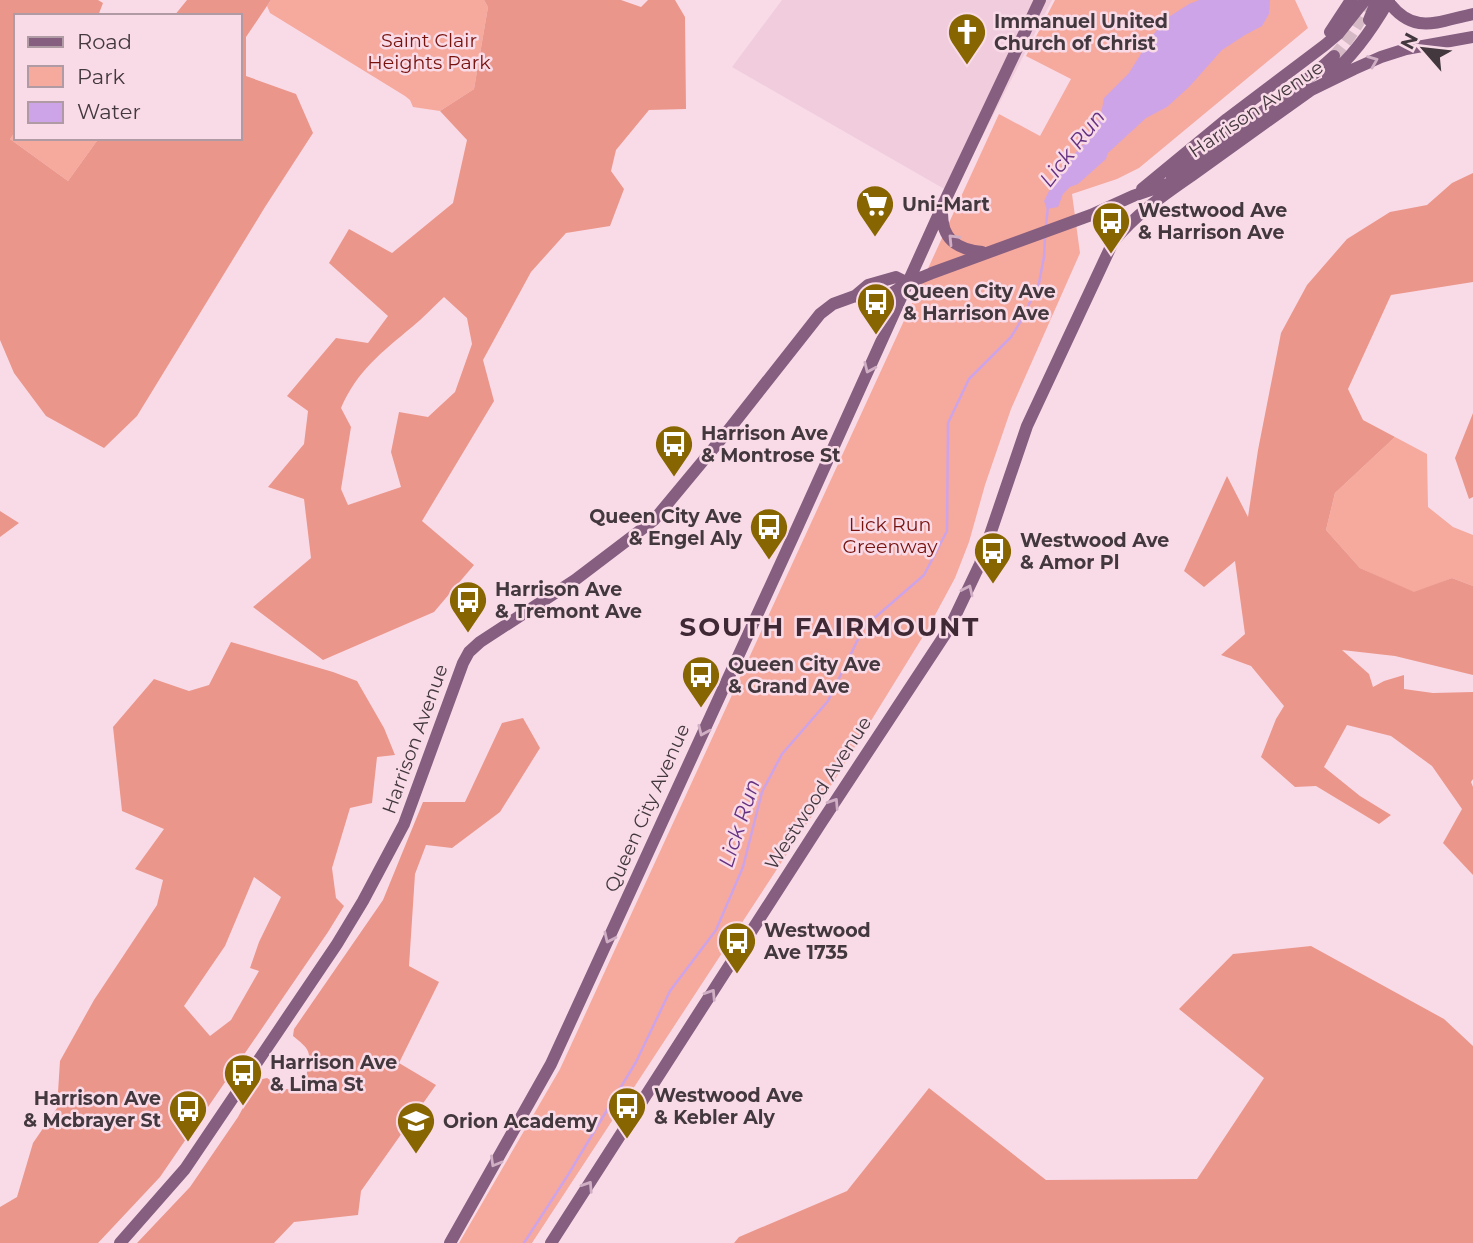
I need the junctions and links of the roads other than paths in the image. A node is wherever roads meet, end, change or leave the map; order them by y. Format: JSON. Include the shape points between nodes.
{"nodes":[{"id":1,"x":1041,"y":0,"type":"edge"},
{"id":2,"x":1351,"y":0,"type":"edge"},
{"id":3,"x":1365,"y":0,"type":"edge"},
{"id":4,"x":1385,"y":0,"type":"edge"},
{"id":5,"x":1473,"y":14,"type":"edge"},
{"id":6,"x":1473,"y":37,"type":"edge"},
{"id":7,"x":1324,"y":44,"type":"junction"},
{"id":8,"x":1334,"y":56,"type":"tunnel mouth"},
{"id":9,"x":1311,"y":90,"type":"junction"},
{"id":10,"x":1191,"y":176,"type":"junction"},
{"id":11,"x":1162,"y":186,"type":"junction"},
{"id":12,"x":1133,"y":196,"type":"junction"},
{"id":13,"x":942,"y":206,"type":"junction"},
{"id":14,"x":1091,"y":215,"type":"junction"},
{"id":15,"x":1113,"y":242,"type":"junction"},
{"id":16,"x":984,"y":253,"type":"junction"},
{"id":17,"x":908,"y":283,"type":"junction"},
{"id":18,"x":120,"y":1243,"type":"edge"},
{"id":19,"x":450,"y":1243,"type":"edge"},
{"id":20,"x":551,"y":1243,"type":"edge"}],
"edges":[{"from":1,"to":13,"type":"main road","name":"Queen City Avenue"},
{"from":2,"to":7,"type":"main road"},
{"from":3,"to":7,"type":"main road"},
{"from":4,"to":5,"type":"main road","via":[[1414,23]]},
{"from":4,"to":9,"type":"main road","via":[[1373,26],[1353,51]]},
{"from":9,"to":6,"type":"main road","name":"Harrison Avenue","one_way":true,"via":[[1381,57]]},
{"from":7,"to":12,"type":"main road"},
{"from":8,"to":11,"type":"main road"},
{"from":9,"to":10,"type":"main road","name":"Harrison Avenue"},
{"from":10,"to":11,"type":"main road","name":"Harrison Avenue"},
{"from":10,"to":15,"type":"main road","name":"Westwood Avenue","via":[[1139,214]]},
{"from":11,"to":12,"type":"main road","name":"Harrison Avenue"},
{"from":12,"to":14,"type":"main road","name":"Harrison Avenue"},
{"from":16,"to":13,"type":"main road","one_way":true,"via":[[951,241],[944,228]]},
{"from":13,"to":17,"type":"main road","name":"Queen City Avenue"},
{"from":14,"to":15,"type":"main road","via":[[1110,220]]},
{"from":14,"to":16,"type":"main road","name":"Harrison Avenue"},
{"from":20,"to":15,"type":"main road","name":"Westwood Avenue","one_way":true,"via":[[950,627],[981,564],[1027,426]]},
{"from":16,"to":17,"type":"main road","name":"Harrison Avenue"},
{"from":17,"to":18,"type":"main road","name":"Harrison Avenue","via":[[896,277],[868,285],[855,296],[832,304],[810,324],[654,520],[469,652],[404,824],[363,901],[185,1169]]},
{"from":17,"to":19,"type":"main road","name":"Queen City Avenue","one_way":true,"via":[[551,1064]]}]}
